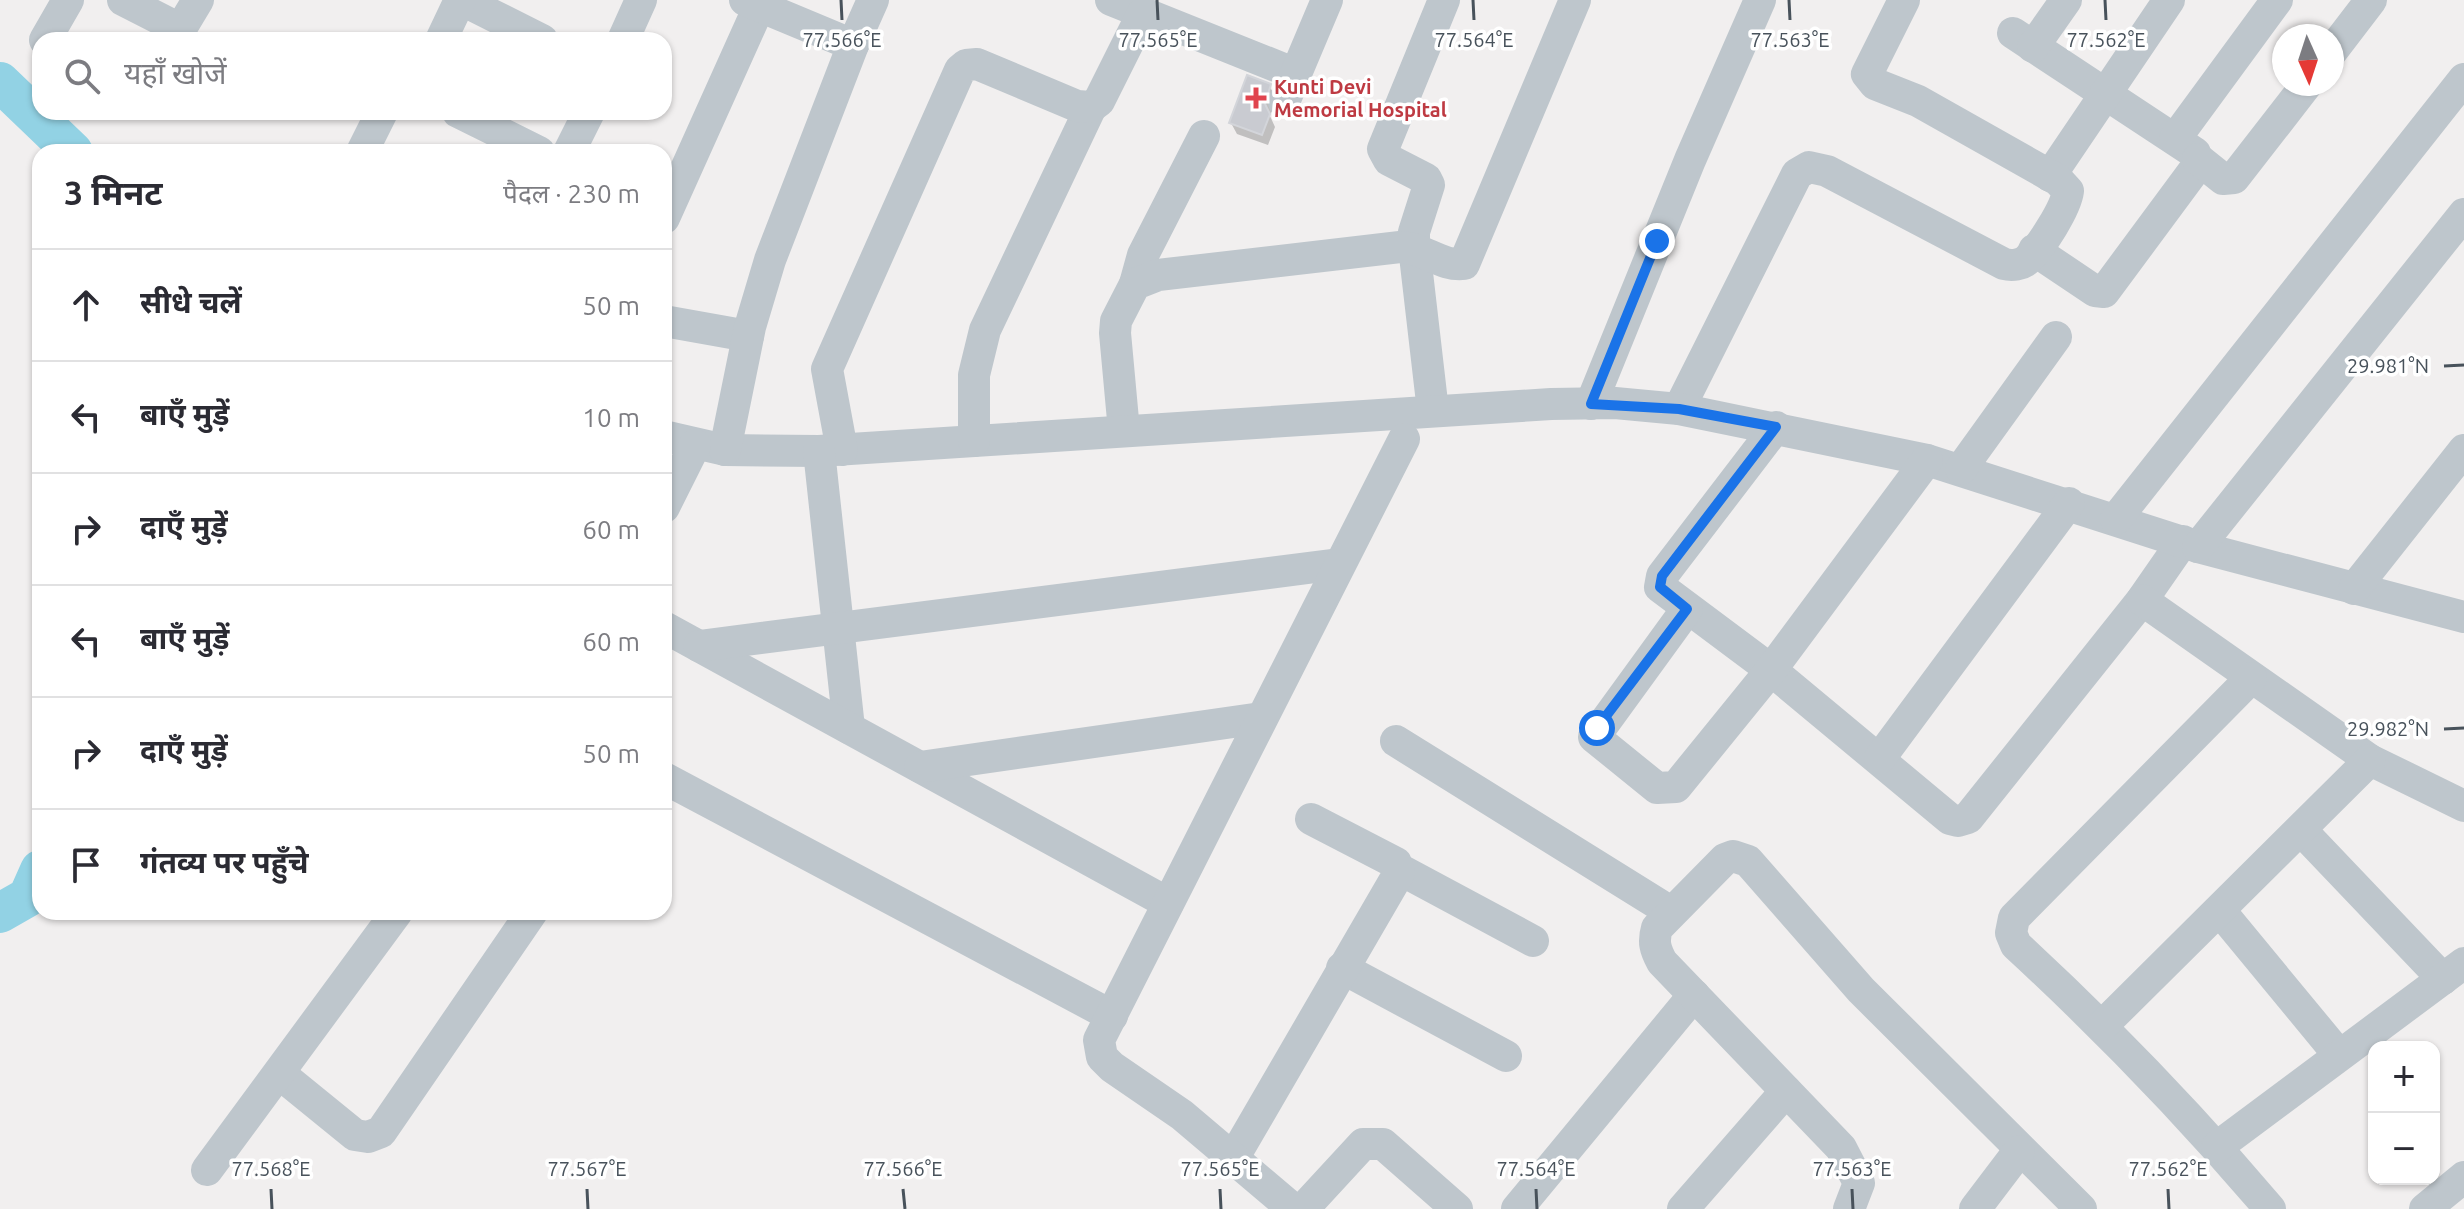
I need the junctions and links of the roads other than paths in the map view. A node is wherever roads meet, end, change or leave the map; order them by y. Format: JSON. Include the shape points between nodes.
{"nodes":[{"id":1,"x":68,"y":0,"type":"edge"},
{"id":2,"x":123,"y":0,"type":"edge"},
{"id":3,"x":198,"y":0,"type":"edge"},
{"id":4,"x":461,"y":0,"type":"edge"},
{"id":5,"x":641,"y":0,"type":"edge"},
{"id":6,"x":873,"y":0,"type":"edge"},
{"id":7,"x":1111,"y":0,"type":"edge"},
{"id":8,"x":1327,"y":0,"type":"edge"},
{"id":9,"x":1444,"y":0,"type":"edge"},
{"id":10,"x":1575,"y":0,"type":"edge"},
{"id":11,"x":1760,"y":0,"type":"edge"},
{"id":12,"x":1904,"y":0,"type":"edge"},
{"id":13,"x":2066,"y":0,"type":"edge"},
{"id":14,"x":2169,"y":0,"type":"edge"},
{"id":15,"x":2277,"y":0,"type":"edge"},
{"id":16,"x":2371,"y":0,"type":"edge"},
{"id":17,"x":756,"y":2,"type":"edge"},
{"id":18,"x":1143,"y":13,"type":"junction"},
{"id":19,"x":50,"y":32,"type":"edge"},
{"id":20,"x":445,"y":32,"type":"edge"},
{"id":21,"x":526,"y":32,"type":"edge"},
{"id":22,"x":627,"y":32,"type":"edge"},
{"id":23,"x":2344,"y":35,"type":"edge"},
{"id":24,"x":853,"y":45,"type":"junction"},
{"id":25,"x":2464,"y":79,"type":"edge"},
{"id":26,"x":2105,"y":93,"type":"junction"},
{"id":27,"x":2298,"y":96,"type":"edge"},
{"id":28,"x":1091,"y":107,"type":"junction"},
{"id":29,"x":378,"y":120,"type":"edge"},
{"id":30,"x":474,"y":120,"type":"edge"},
{"id":31,"x":585,"y":120,"type":"edge"},
{"id":32,"x":1204,"y":136,"type":"dead end"},
{"id":33,"x":366,"y":144,"type":"edge"},
{"id":34,"x":523,"y":144,"type":"edge"},
{"id":35,"x":573,"y":144,"type":"edge"},
{"id":36,"x":2186,"y":149,"type":"junction"},
{"id":37,"x":2050,"y":176,"type":"junction"},
{"id":38,"x":672,"y":199,"type":"edge"},
{"id":39,"x":2464,"y":214,"type":"edge"},
{"id":40,"x":1414,"y":247,"type":"junction"},
{"id":41,"x":2034,"y":250,"type":"junction"},
{"id":42,"x":1135,"y":284,"type":"junction"},
{"id":43,"x":672,"y":322,"type":"edge"},
{"id":44,"x":748,"y":336,"type":"junction"},
{"id":45,"x":2056,"y":337,"type":"dead end"},
{"id":46,"x":1591,"y":404,"type":"junction"},
{"id":47,"x":1679,"y":409,"type":"junction"},
{"id":48,"x":1433,"y":411,"type":"junction"},
{"id":49,"x":1776,"y":427,"type":"junction"},
{"id":50,"x":1124,"y":431,"type":"junction"},
{"id":51,"x":672,"y":438,"type":"edge"},
{"id":52,"x":1404,"y":439,"type":"dead end"},
{"id":53,"x":974,"y":441,"type":"junction"},
{"id":54,"x":710,"y":448,"type":"junction"},
{"id":55,"x":830,"y":450,"type":"junction"},
{"id":56,"x":2464,"y":450,"type":"edge"},
{"id":57,"x":1927,"y":460,"type":"junction"},
{"id":58,"x":1961,"y":469,"type":"junction"},
{"id":59,"x":672,"y":497,"type":"edge"},
{"id":60,"x":2069,"y":503,"type":"junction"},
{"id":61,"x":2116,"y":519,"type":"junction"},
{"id":62,"x":2190,"y":544,"type":"junction"},
{"id":63,"x":1339,"y":564,"type":"junction"},
{"id":64,"x":2354,"y":589,"type":"junction"},
{"id":65,"x":2142,"y":600,"type":"junction"},
{"id":66,"x":1687,"y":609,"type":"junction"},
{"id":67,"x":2464,"y":617,"type":"edge"},
{"id":68,"x":837,"y":628,"type":"junction"},
{"id":69,"x":672,"y":631,"type":"edge"},
{"id":70,"x":699,"y":646,"type":"junction"},
{"id":71,"x":1771,"y":670,"type":"junction"},
{"id":72,"x":2251,"y":678,"type":"junction"},
{"id":73,"x":1261,"y":718,"type":"junction"},
{"id":74,"x":849,"y":728,"type":"junction"},
{"id":75,"x":1396,"y":741,"type":"dead end"},
{"id":76,"x":1880,"y":758,"type":"junction"},
{"id":77,"x":2370,"y":760,"type":"junction"},
{"id":78,"x":920,"y":767,"type":"junction"},
{"id":79,"x":672,"y":782,"type":"edge"},
{"id":80,"x":2464,"y":806,"type":"edge"},
{"id":81,"x":1311,"y":819,"type":"dead end"},
{"id":82,"x":2301,"y":830,"type":"junction"},
{"id":83,"x":1399,"y":869,"type":"junction"},
{"id":84,"x":1168,"y":903,"type":"junction"},
{"id":85,"x":1671,"y":912,"type":"junction"},
{"id":86,"x":2221,"y":912,"type":"junction"},
{"id":87,"x":391,"y":920,"type":"edge"},
{"id":88,"x":527,"y":920,"type":"edge"},
{"id":89,"x":1533,"y":941,"type":"dead end"},
{"id":90,"x":1342,"y":968,"type":"junction"},
{"id":91,"x":2454,"y":971,"type":"edge"},
{"id":92,"x":1694,"y":995,"type":"junction"},
{"id":93,"x":1112,"y":1016,"type":"junction"},
{"id":94,"x":2103,"y":1025,"type":"junction"},
{"id":95,"x":2339,"y":1055,"type":"junction"},
{"id":96,"x":1506,"y":1056,"type":"dead end"},
{"id":97,"x":280,"y":1074,"type":"junction"},
{"id":98,"x":1786,"y":1091,"type":"junction"},
{"id":99,"x":2217,"y":1147,"type":"junction"},
{"id":100,"x":2019,"y":1151,"type":"junction"},
{"id":101,"x":1234,"y":1157,"type":"junction"},
{"id":102,"x":207,"y":1170,"type":"dead end"},
{"id":103,"x":2464,"y":1177,"type":"edge"},
{"id":104,"x":1293,"y":1209,"type":"edge"},
{"id":105,"x":1303,"y":1209,"type":"edge"},
{"id":106,"x":1457,"y":1209,"type":"edge"},
{"id":107,"x":1517,"y":1209,"type":"edge"},
{"id":108,"x":1683,"y":1209,"type":"edge"},
{"id":109,"x":1850,"y":1209,"type":"edge"},
{"id":110,"x":1975,"y":1209,"type":"edge"},
{"id":111,"x":2081,"y":1209,"type":"edge"},
{"id":112,"x":2270,"y":1209,"type":"edge"},
{"id":113,"x":2425,"y":1209,"type":"edge"}],
"edges":[{"from":1,"to":19,"type":"street"},
{"from":2,"to":3,"type":"street","via":[[174,26],[183,25]]},
{"from":4,"to":20,"type":"street"},
{"from":4,"to":21,"type":"street"},
{"from":5,"to":22,"type":"street"},
{"from":6,"to":24,"type":"street"},
{"from":7,"to":18,"type":"street"},
{"from":8,"to":18,"type":"street","via":[[1290,88]]},
{"from":9,"to":40,"type":"street","via":[[1383,149],[1389,160],[1429,185]]},
{"from":10,"to":40,"type":"street","via":[[1467,260],[1450,263]]},
{"from":11,"to":46,"type":"street"},
{"from":12,"to":37,"type":"street","via":[[1867,74],[1875,84],[1918,101]]},
{"from":13,"to":26,"type":"street","via":[[2023,40]]},
{"from":14,"to":26,"type":"street"},
{"from":15,"to":36,"type":"street"},
{"from":16,"to":23,"type":"street"},
{"from":17,"to":24,"type":"street"},
{"from":17,"to":38,"type":"street"},
{"from":18,"to":28,"type":"street","via":[[1099,101]]},
{"from":24,"to":44,"type":"street","via":[[770,260]]},
{"from":25,"to":61,"type":"street"},
{"from":26,"to":36,"type":"street"},
{"from":26,"to":37,"type":"street"},
{"from":27,"to":36,"type":"street","via":[[2234,178],[2223,179]]},
{"from":28,"to":53,"type":"street","via":[[985,330],[974,375]]},
{"from":28,"to":55,"type":"street","via":[[1077,106],[977,64],[960,70],[827,369]]},
{"from":29,"to":33,"type":"street"},
{"from":30,"to":34,"type":"street"},
{"from":31,"to":35,"type":"street"},
{"from":32,"to":42,"type":"street","via":[[1143,255]]},
{"from":36,"to":41,"type":"street","via":[[2189,178],[2104,292]]},
{"from":37,"to":41,"type":"street","via":[[2068,191],[2067,203]]},
{"from":39,"to":62,"type":"street"},
{"from":40,"to":42,"type":"street","via":[[1158,275]]},
{"from":40,"to":48,"type":"street"},
{"from":41,"to":47,"type":"street","via":[[2027,260],[2004,264],[1827,171],[1809,167],[1797,174]]},
{"from":42,"to":50,"type":"street","via":[[1115,333]]},
{"from":43,"to":44,"type":"street"},
{"from":44,"to":54,"type":"street"},
{"from":45,"to":58,"type":"street"},
{"from":46,"to":47,"type":"street"},
{"from":46,"to":48,"type":"street"},
{"from":47,"to":49,"type":"street"},
{"from":48,"to":50,"type":"street"},
{"from":49,"to":57,"type":"street"},
{"from":49,"to":66,"type":"street","via":[[1662,576],[1660,587]]},
{"from":50,"to":53,"type":"street"},
{"from":51,"to":54,"type":"street"},
{"from":52,"to":63,"type":"street"},
{"from":53,"to":55,"type":"street"},
{"from":54,"to":55,"type":"street"},
{"from":54,"to":59,"type":"street"},
{"from":55,"to":68,"type":"street"},
{"from":56,"to":64,"type":"street"},
{"from":57,"to":58,"type":"street"},
{"from":57,"to":71,"type":"street"},
{"from":58,"to":60,"type":"street"},
{"from":60,"to":61,"type":"street"},
{"from":60,"to":76,"type":"street"},
{"from":61,"to":62,"type":"street"},
{"from":62,"to":64,"type":"street"},
{"from":62,"to":65,"type":"street"},
{"from":63,"to":68,"type":"street"},
{"from":63,"to":73,"type":"street"},
{"from":64,"to":67,"type":"street"},
{"from":65,"to":72,"type":"street"},
{"from":65,"to":76,"type":"street","via":[[1968,818],[1950,819]]},
{"from":66,"to":71,"type":"street"},
{"from":66,"to":71,"type":"street","via":[[1594,737],[1657,788],[1676,787]]},
{"from":68,"to":70,"type":"street"},
{"from":68,"to":74,"type":"street"},
{"from":69,"to":70,"type":"street"},
{"from":70,"to":74,"type":"street"},
{"from":71,"to":76,"type":"street"},
{"from":72,"to":77,"type":"street"},
{"from":72,"to":94,"type":"street","via":[[2014,918],[2011,933],[2016,945]]},
{"from":73,"to":78,"type":"street"},
{"from":73,"to":84,"type":"street"},
{"from":74,"to":78,"type":"street"},
{"from":75,"to":85,"type":"street"},
{"from":77,"to":80,"type":"street"},
{"from":77,"to":82,"type":"street"},
{"from":78,"to":84,"type":"street"},
{"from":79,"to":93,"type":"street"},
{"from":81,"to":83,"type":"street"},
{"from":82,"to":86,"type":"street"},
{"from":82,"to":91,"type":"street"},
{"from":83,"to":89,"type":"street"},
{"from":83,"to":90,"type":"street"},
{"from":84,"to":93,"type":"street"},
{"from":85,"to":92,"type":"street","via":[[1653,941],[1662,962]]},
{"from":85,"to":100,"type":"street","via":[[1725,859],[1748,861],[1861,990]]},
{"from":86,"to":94,"type":"street"},
{"from":86,"to":95,"type":"street"},
{"from":87,"to":97,"type":"street"},
{"from":88,"to":97,"type":"street","via":[[381,1132],[355,1135]]},
{"from":90,"to":96,"type":"street"},
{"from":90,"to":101,"type":"street"},
{"from":91,"to":95,"type":"street"},
{"from":92,"to":98,"type":"street"},
{"from":92,"to":107,"type":"street"},
{"from":93,"to":101,"type":"street","via":[[1099,1040],[1102,1057]]},
{"from":94,"to":99,"type":"street"},
{"from":95,"to":99,"type":"street"},
{"from":97,"to":102,"type":"street"},
{"from":98,"to":108,"type":"street"},
{"from":98,"to":109,"type":"street","via":[[1841,1148],[1856,1172],[1859,1183]]},
{"from":99,"to":112,"type":"street"},
{"from":100,"to":110,"type":"street"},
{"from":100,"to":111,"type":"street"},
{"from":101,"to":104,"type":"street"},
{"from":103,"to":113,"type":"street"},
{"from":105,"to":106,"type":"street","via":[[1363,1144],[1376,1142]]}]}
